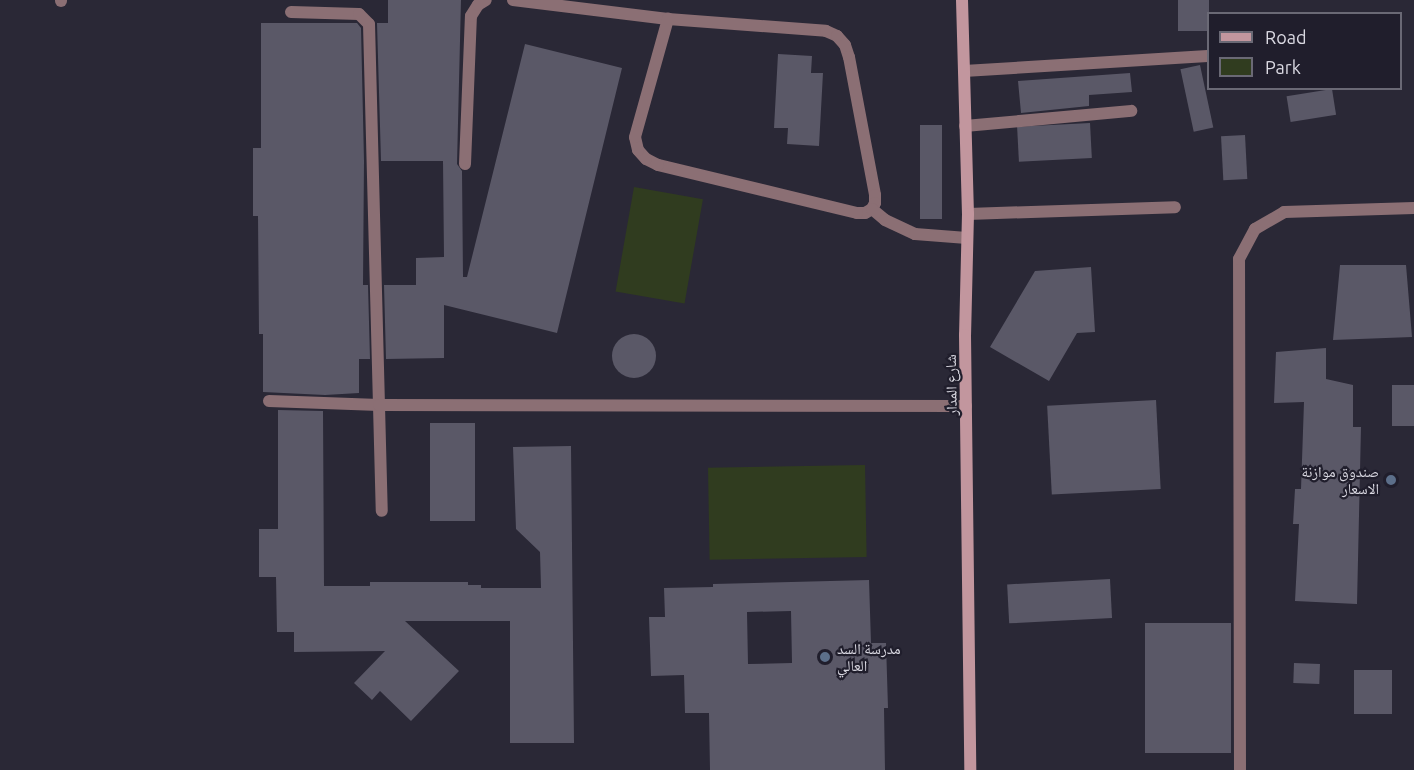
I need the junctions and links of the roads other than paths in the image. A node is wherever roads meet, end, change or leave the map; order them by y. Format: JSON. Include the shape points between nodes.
{"nodes":[{"id":1,"x":486,"y":0,"type":"edge"},
{"id":2,"x":513,"y":0,"type":"edge"},
{"id":3,"x":962,"y":0,"type":"edge"},
{"id":4,"x":291,"y":12,"type":"dead end"},
{"id":5,"x":668,"y":19,"type":"junction"},
{"id":6,"x":1207,"y":56,"type":"edge"},
{"id":7,"x":964,"y":71,"type":"junction"},
{"id":8,"x":1131,"y":111,"type":"dead end"},
{"id":9,"x":965,"y":126,"type":"junction"},
{"id":10,"x":465,"y":164,"type":"dead end"},
{"id":11,"x":1175,"y":207,"type":"dead end"},
{"id":12,"x":1414,"y":208,"type":"edge"},
{"id":13,"x":872,"y":209,"type":"junction"},
{"id":14,"x":968,"y":214,"type":"junction"},
{"id":15,"x":967,"y":238,"type":"junction"},
{"id":16,"x":268,"y":401,"type":"dead end"},
{"id":17,"x":379,"y":405,"type":"junction"},
{"id":18,"x":966,"y":406,"type":"junction"},
{"id":19,"x":382,"y":511,"type":"dead end"},
{"id":20,"x":970,"y":770,"type":"edge"},
{"id":21,"x":1240,"y":770,"type":"edge"}],
"edges":[{"from":1,"to":10,"type":"street","via":[[478,4],[471,16]]},
{"from":2,"to":5,"type":"street"},
{"from":3,"to":7,"type":"main road","name":"شارع المدار"},
{"from":4,"to":17,"type":"street","via":[[359,14],[369,24]]},
{"from":5,"to":13,"type":"street","via":[[826,31],[837,36],[849,57],[875,195]]},
{"from":5,"to":13,"type":"street","via":[[635,137],[638,150],[646,159],[857,213]]},
{"from":6,"to":7,"type":"street"},
{"from":7,"to":9,"type":"main road","name":"شارع المدار"},
{"from":8,"to":9,"type":"street"},
{"from":9,"to":14,"type":"main road","name":"شارع المدار"},
{"from":11,"to":14,"type":"street"},
{"from":12,"to":21,"type":"street","via":[[1284,212],[1255,230],[1239,259]]},
{"from":13,"to":15,"type":"street","via":[[915,234]]},
{"from":14,"to":15,"type":"main road","name":"شارع المدار"},
{"from":15,"to":18,"type":"main road","name":"شارع المدار"},
{"from":16,"to":17,"type":"street"},
{"from":17,"to":18,"type":"street"},
{"from":17,"to":19,"type":"street"},
{"from":18,"to":20,"type":"main road","name":"شارع المدار"}]}
